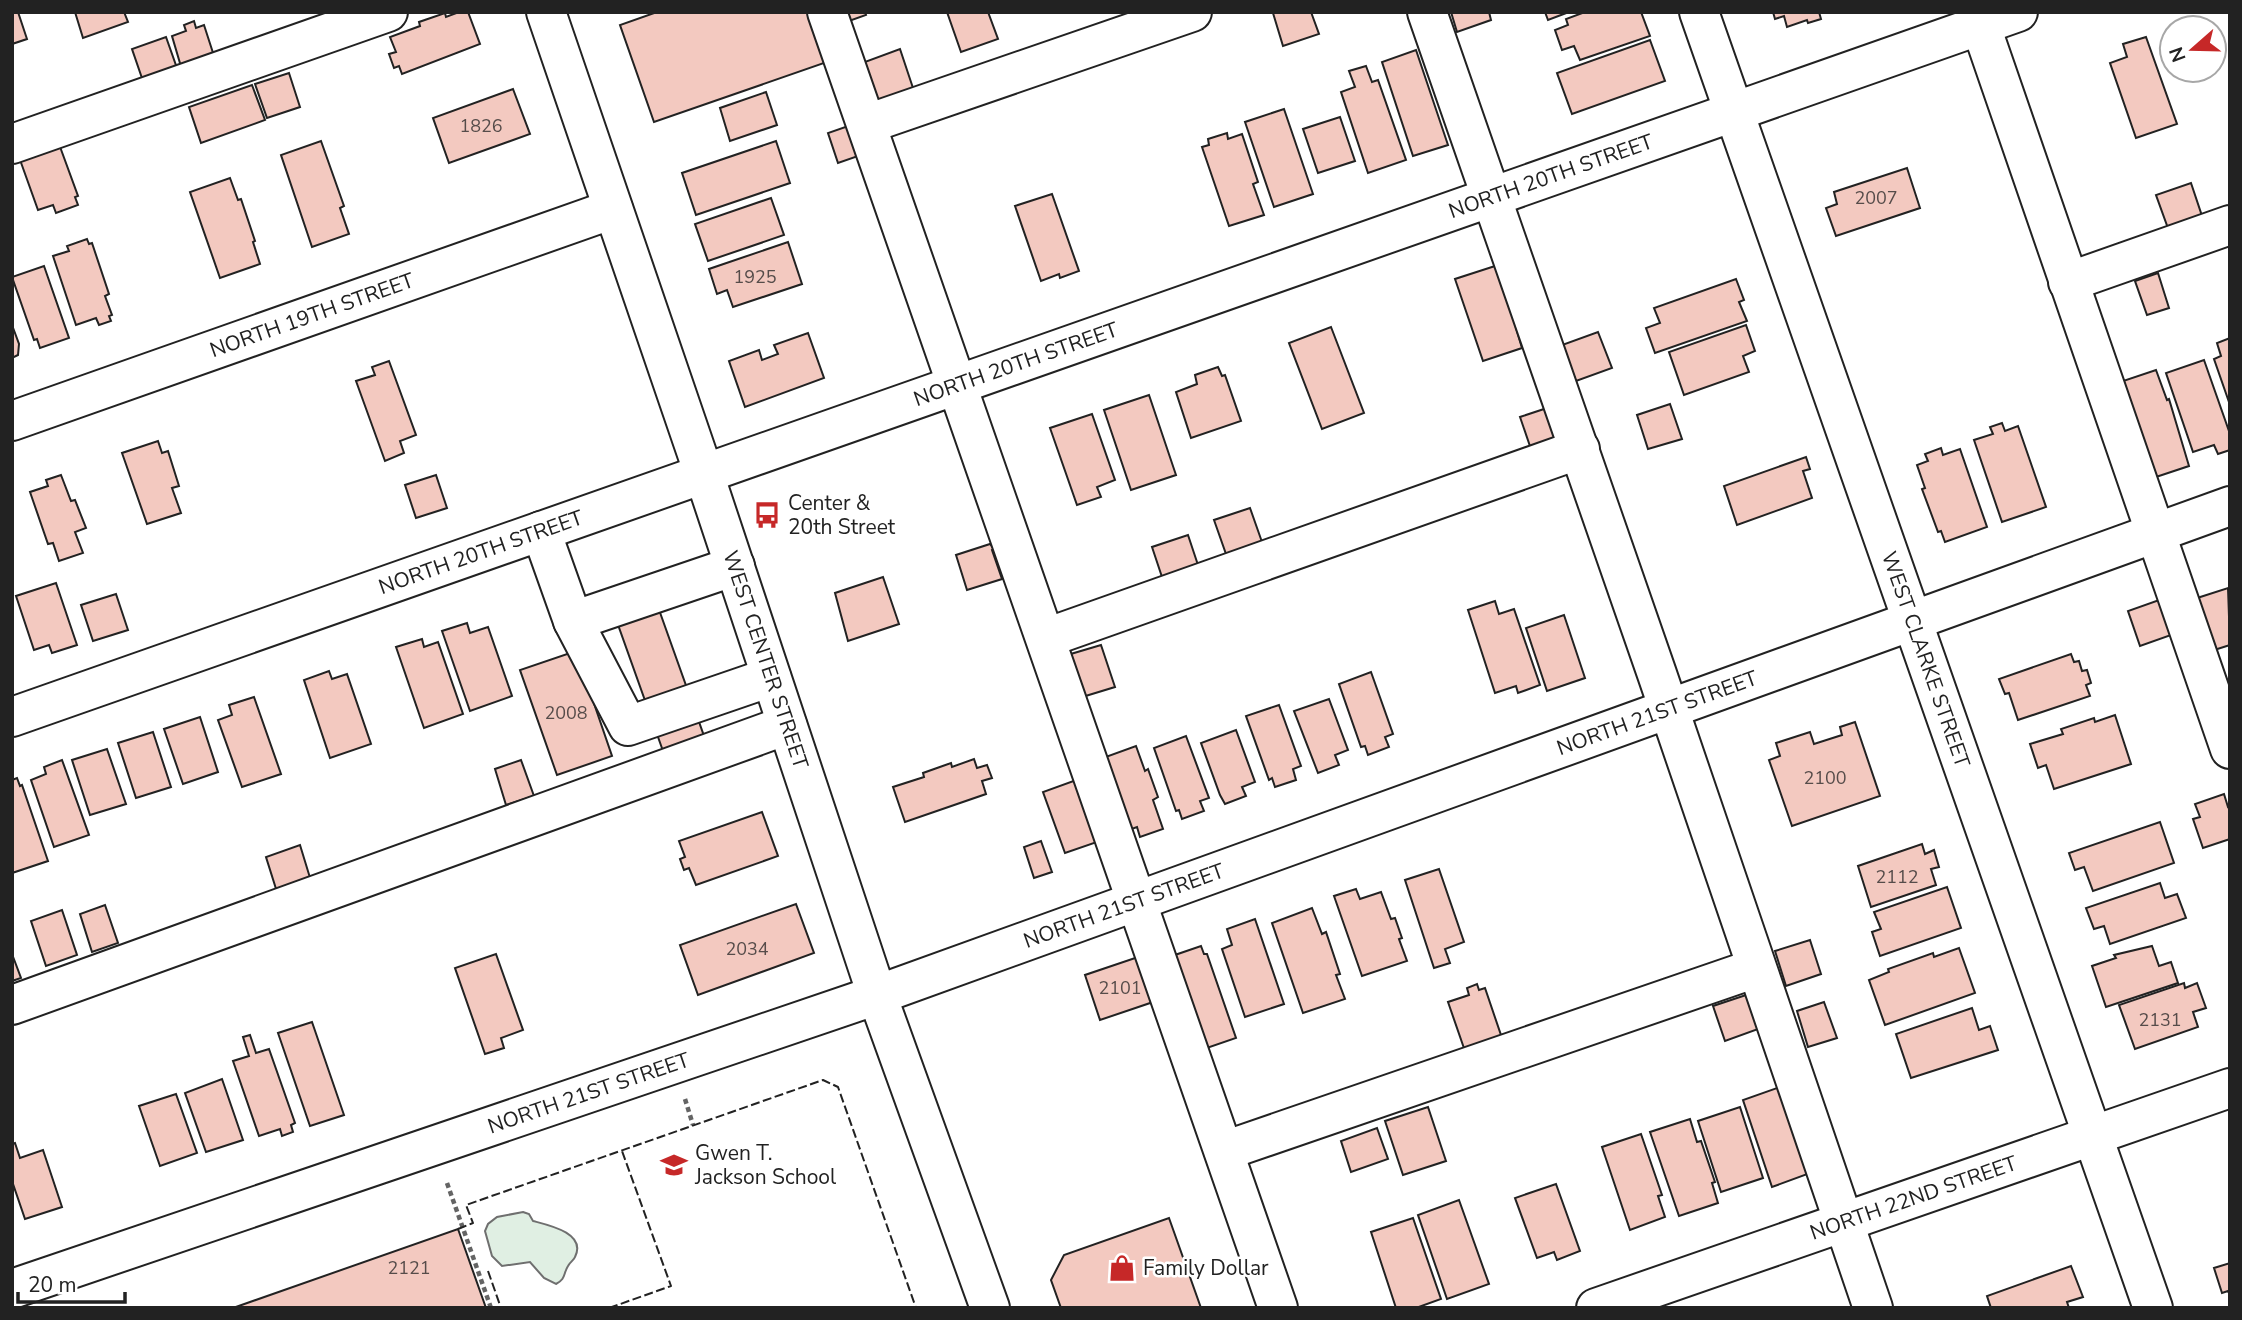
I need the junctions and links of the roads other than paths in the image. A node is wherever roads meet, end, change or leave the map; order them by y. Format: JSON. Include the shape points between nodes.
{"nodes":[{"id":1,"x":388,"y":12,"type":"edge"},
{"id":2,"x":546,"y":12,"type":"edge"},
{"id":3,"x":828,"y":12,"type":"edge"},
{"id":4,"x":1192,"y":12,"type":"edge"},
{"id":5,"x":1427,"y":12,"type":"edge"},
{"id":6,"x":1699,"y":12,"type":"edge"},
{"id":7,"x":2018,"y":12,"type":"edge"},
{"id":8,"x":1978,"y":19,"type":"edge"},
{"id":9,"x":1734,"y":112,"type":"junction"},
{"id":10,"x":867,"y":124,"type":"junction"},
{"id":11,"x":12,"y":144,"type":"edge"},
{"id":12,"x":1492,"y":196,"type":"junction"},
{"id":13,"x":613,"y":209,"type":"junction"},
{"id":14,"x":2230,"y":225,"type":"edge"},
{"id":15,"x":2068,"y":282,"type":"junction"},
{"id":16,"x":955,"y":384,"type":"junction"},
{"id":17,"x":12,"y":421,"type":"edge"},
{"id":18,"x":1580,"y":449,"type":"junction"},
{"id":19,"x":704,"y":474,"type":"junction"},
{"id":20,"x":2230,"y":506,"type":"edge"},
{"id":21,"x":541,"y":531,"type":"junction"},
{"id":22,"x":2154,"y":532,"type":"junction"},
{"id":23,"x":735,"y":566,"type":"junction"},
{"id":24,"x":573,"y":621,"type":"junction"},
{"id":25,"x":1913,"y":621,"type":"junction"},
{"id":26,"x":1046,"y":638,"type":"junction"},
{"id":27,"x":771,"y":677,"type":"junction"},
{"id":28,"x":1668,"y":708,"type":"junction"},
{"id":29,"x":12,"y":717,"type":"edge"},
{"id":30,"x":787,"y":725,"type":"junction"},
{"id":31,"x":2230,"y":749,"type":"edge"},
{"id":32,"x":1135,"y":901,"type":"junction"},
{"id":33,"x":1756,"y":968,"type":"junction"},
{"id":34,"x":877,"y":995,"type":"junction"},
{"id":35,"x":12,"y":1005,"type":"edge"},
{"id":36,"x":2230,"y":1088,"type":"edge"},
{"id":37,"x":2093,"y":1135,"type":"junction"},
{"id":38,"x":1224,"y":1152,"type":"junction"},
{"id":39,"x":1842,"y":1222,"type":"junction"},
{"id":40,"x":12,"y":1289,"type":"edge"},
{"id":41,"x":990,"y":1308,"type":"edge"},
{"id":42,"x":1278,"y":1308,"type":"edge"},
{"id":43,"x":1595,"y":1308,"type":"edge"},
{"id":44,"x":1872,"y":1308,"type":"edge"},
{"id":45,"x":2153,"y":1308,"type":"edge"}],
"edges":[{"from":1,"to":11,"type":"street"},
{"from":2,"to":13,"type":"street","name":"WEST CENTER STREET"},
{"from":3,"to":10,"type":"street"},
{"from":4,"to":10,"type":"street"},
{"from":5,"to":12,"type":"street"},
{"from":6,"to":9,"type":"street","name":"WEST CLARKE STREET"},
{"from":7,"to":8,"type":"street","name":"NORTH 20TH STREET"},
{"from":8,"to":9,"type":"street","name":"NORTH 20TH STREET"},
{"from":8,"to":15,"type":"street"},
{"from":9,"to":12,"type":"street","name":"NORTH 20TH STREET"},
{"from":9,"to":25,"type":"street","name":"WEST CLARKE STREET"},
{"from":10,"to":16,"type":"street"},
{"from":12,"to":16,"type":"street","name":"NORTH 20TH STREET"},
{"from":12,"to":18,"type":"street"},
{"from":13,"to":17,"type":"street","name":"NORTH 19TH STREET"},
{"from":13,"to":19,"type":"street","name":"WEST CENTER STREET"},
{"from":14,"to":15,"type":"street"},
{"from":15,"to":22,"type":"street"},
{"from":16,"to":19,"type":"street","name":"NORTH 20TH STREET"},
{"from":16,"to":26,"type":"street"},
{"from":18,"to":26,"type":"street"},
{"from":18,"to":28,"type":"street"},
{"from":19,"to":21,"type":"street","name":"NORTH 20TH STREET"},
{"from":19,"to":23,"type":"street","name":"WEST CENTER STREET"},
{"from":20,"to":22,"type":"street","name":"NORTH 21ST STREET"},
{"from":21,"to":24,"type":"street"},
{"from":21,"to":29,"type":"street","name":"NORTH 20TH STREET"},
{"from":22,"to":25,"type":"street","name":"NORTH 21ST STREET"},
{"from":22,"to":31,"type":"street"},
{"from":23,"to":24,"type":"street"},
{"from":23,"to":27,"type":"street","name":"WEST CENTER STREET"},
{"from":24,"to":27,"type":"street","via":[[628,726]]},
{"from":25,"to":28,"type":"street","name":"NORTH 21ST STREET"},
{"from":25,"to":37,"type":"street","name":"WEST CLARKE STREET"},
{"from":26,"to":32,"type":"street"},
{"from":27,"to":30,"type":"street","name":"WEST CENTER STREET"},
{"from":28,"to":32,"type":"street","name":"NORTH 21ST STREET"},
{"from":28,"to":33,"type":"street"},
{"from":30,"to":34,"type":"street","name":"WEST CENTER STREET"},
{"from":30,"to":35,"type":"street"},
{"from":32,"to":34,"type":"street","name":"NORTH 21ST STREET"},
{"from":32,"to":38,"type":"street"},
{"from":33,"to":38,"type":"street"},
{"from":33,"to":39,"type":"street"},
{"from":34,"to":40,"type":"street","name":"NORTH 21ST STREET"},
{"from":34,"to":41,"type":"street","name":"WEST CENTER STREET"},
{"from":36,"to":37,"type":"street","name":"NORTH 22ND STREET"},
{"from":37,"to":39,"type":"street","name":"NORTH 22ND STREET"},
{"from":37,"to":45,"type":"street","name":"WEST CLARKE STREET"},
{"from":38,"to":42,"type":"street"},
{"from":39,"to":43,"type":"street","name":"NORTH 22ND STREET"},
{"from":39,"to":44,"type":"street"}]}
